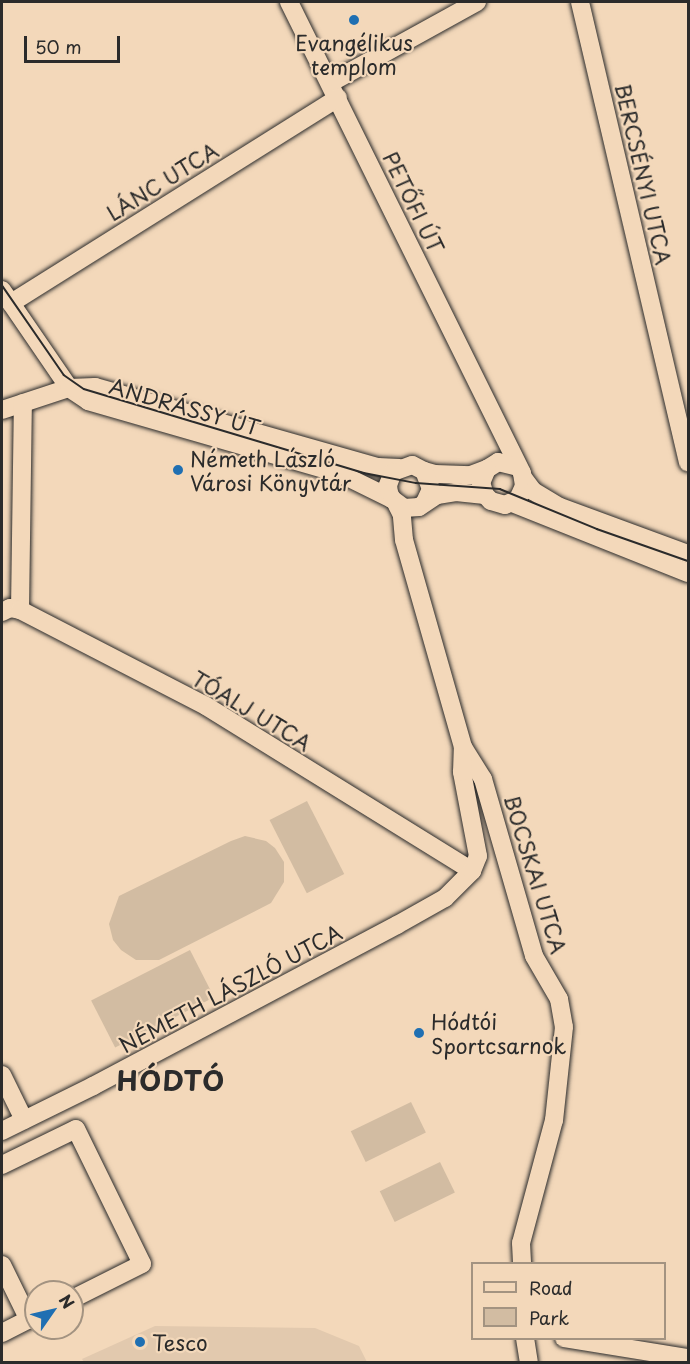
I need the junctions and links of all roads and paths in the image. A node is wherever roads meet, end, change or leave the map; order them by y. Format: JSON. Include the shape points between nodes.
{"nodes":[{"id":1,"x":289,"y":2,"type":"edge"},
{"id":2,"x":477,"y":2,"type":"edge"},
{"id":3,"x":580,"y":2,"type":"edge"},
{"id":4,"x":334,"y":90,"type":"junction"},
{"id":5,"x":6,"y":297,"type":"edge"},
{"id":6,"x":69,"y":388,"type":"junction"},
{"id":7,"x":23,"y":403,"type":"junction"},
{"id":8,"x":2,"y":410,"type":"edge"},
{"id":9,"x":497,"y":423,"type":"junction"},
{"id":10,"x":688,"y":463,"type":"edge"},
{"id":11,"x":489,"y":467,"type":"junction"},
{"id":12,"x":399,"y":468,"type":"junction"},
{"id":13,"x":424,"y":471,"type":"junction"},
{"id":14,"x":521,"y":473,"type":"junction"},
{"id":15,"x":485,"y":495,"type":"junction"},
{"id":16,"x":395,"y":502,"type":"junction"},
{"id":17,"x":512,"y":503,"type":"junction"},
{"id":18,"x":422,"y":504,"type":"junction"},
{"id":19,"x":688,"y":554,"type":"edge"},
{"id":20,"x":688,"y":573,"type":"edge"},
{"id":21,"x":417,"y":582,"type":"junction"},
{"id":22,"x":11,"y":611,"type":"edge"},
{"id":23,"x":463,"y":747,"type":"junction"},
{"id":24,"x":472,"y":871,"type":"junction"},
{"id":25,"x":2,"y":1075,"type":"edge"},
{"id":26,"x":24,"y":1120,"type":"junction"},
{"id":27,"x":2,"y":1131,"type":"edge"},
{"id":28,"x":2,"y":1165,"type":"edge"},
{"id":29,"x":522,"y":1262,"type":"edge"},
{"id":30,"x":2,"y":1264,"type":"edge"},
{"id":31,"x":84,"y":1293,"type":"edge"},
{"id":32,"x":24,"y":1302,"type":"edge"},
{"id":33,"x":24,"y":1321,"type":"edge"},
{"id":34,"x":3,"y":1329,"type":"edge"},
{"id":35,"x":525,"y":1340,"type":"edge"},
{"id":36,"x":576,"y":1340,"type":"edge"},
{"id":37,"x":688,"y":1358,"type":"edge"},
{"id":38,"x":529,"y":1362,"type":"edge"}],
"edges":[{"from":1,"to":4,"type":"street","name":"PETŐFI ÚT"},
{"from":2,"to":4,"type":"street","name":"LÁNC UTCA"},
{"from":3,"to":10,"type":"street","name":"BERCSÉNYI UTCA"},
{"from":4,"to":5,"type":"street","name":"LÁNC UTCA"},
{"from":4,"to":9,"type":"street","name":"PETŐFI ÚT"},
{"from":5,"to":6,"type":"street","name":"ANDRÁSSY ÚT"},
{"from":6,"to":7,"type":"street"},
{"from":6,"to":12,"type":"street","name":"ANDRÁSSY ÚT","via":[[95,387],[378,467]]},
{"from":6,"to":16,"type":"street","name":"ANDRÁSSY ÚT","via":[[88,401],[341,474]]},
{"from":7,"to":8,"type":"street"},
{"from":7,"to":22,"type":"street"},
{"from":9,"to":11,"type":"street","name":"PETŐFI ÚT","via":[[497,451]]},
{"from":9,"to":14,"type":"street","name":"PETŐFI ÚT"},
{"from":11,"to":13,"type":"street","via":[[471,475]]},
{"from":11,"to":14,"type":"street","via":[[505,462]]},
{"from":11,"to":15,"type":"street","via":[[481,483]]},
{"from":12,"to":13,"type":"street","via":[[412,465]]},
{"from":12,"to":16,"type":"street","via":[[388,485]]},
{"from":13,"to":18,"type":"street","via":[[431,489]]},
{"from":14,"to":17,"type":"street","via":[[522,493]]},
{"from":14,"to":19,"type":"street","via":[[533,491],[560,507]]},
{"from":15,"to":17,"type":"street","via":[[497,504]]},
{"from":15,"to":18,"type":"street","via":[[456,492],[437,495]]},
{"from":16,"to":18,"type":"street","via":[[411,508]]},
{"from":16,"to":21,"type":"street","name":"BOCSKAI UTCA","via":[[402,515],[404,540]]},
{"from":17,"to":20,"type":"street"},
{"from":18,"to":21,"type":"street","name":"BOCSKAI UTCA","via":[[414,540]]},
{"from":21,"to":23,"type":"street","name":"BOCSKAI UTCA"},
{"from":22,"to":24,"type":"street","name":"TÓALJ UTCA","via":[[206,706]]},
{"from":23,"to":24,"type":"street","name":"BOCSKAI UTCA","via":[[462,772],[478,856]]},
{"from":23,"to":29,"type":"street","name":"BOCSKAI UTCA","via":[[483,779],[534,956],[559,999],[564,1026],[555,1120],[521,1243]]},
{"from":24,"to":26,"type":"street","name":"NÉMETH LÁSZLÓ UTCA","via":[[446,898]]},
{"from":25,"to":26,"type":"street"},
{"from":26,"to":27,"type":"street","name":"NÉMETH LÁSZLÓ UTCA"},
{"from":28,"to":31,"type":"street","via":[[75,1129],[142,1264]]},
{"from":30,"to":32,"type":"street"},
{"from":33,"to":34,"type":"street"},
{"from":35,"to":38,"type":"street"},
{"from":36,"to":37,"type":"street"}]}
